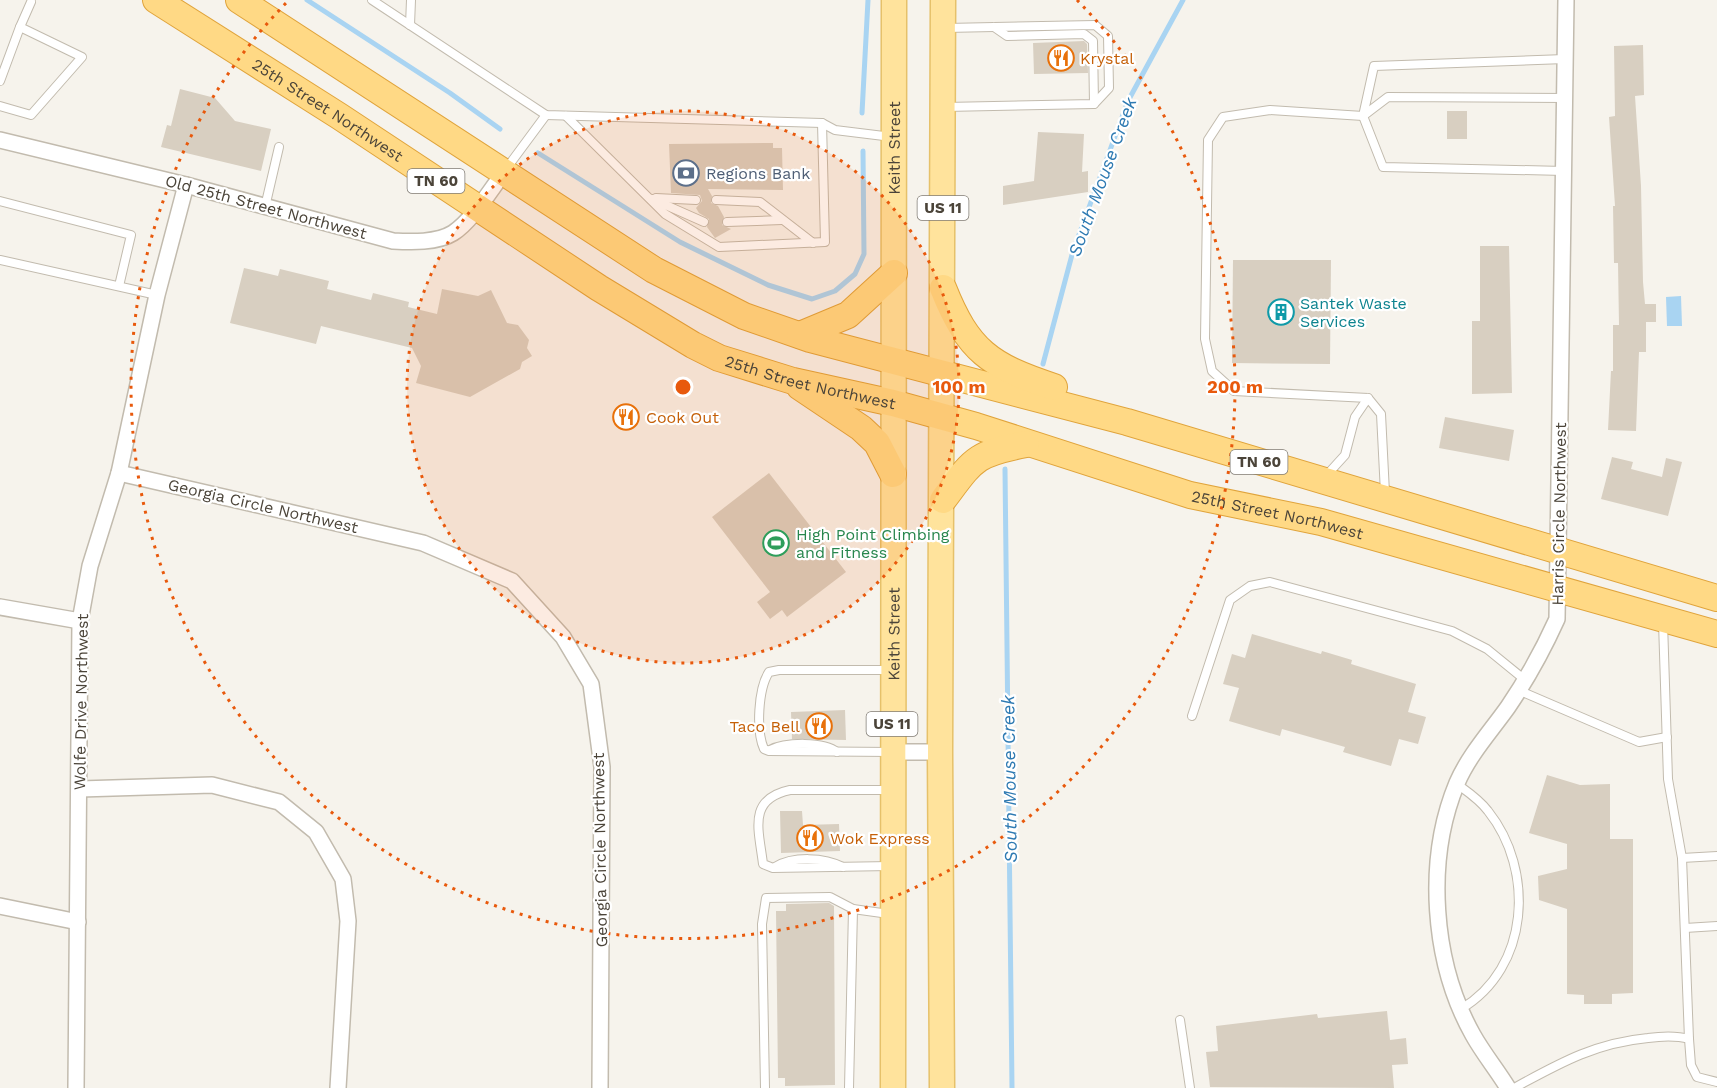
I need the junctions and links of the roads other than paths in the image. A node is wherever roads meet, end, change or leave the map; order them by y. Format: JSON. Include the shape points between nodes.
{"nodes":[{"id":1,"x":156,"y":0,"type":"edge"},
{"id":2,"x":239,"y":0,"type":"edge"},
{"id":3,"x":372,"y":0,"type":"edge"},
{"id":4,"x":411,"y":0,"type":"edge"},
{"id":5,"x":894,"y":0,"type":"edge"},
{"id":6,"x":943,"y":0,"type":"edge"},
{"id":7,"x":1566,"y":0,"type":"edge"},
{"id":8,"x":29,"y":1,"type":"edge"},
{"id":9,"x":410,"y":25,"type":"junction"},
{"id":10,"x":20,"y":27,"type":"junction"},
{"id":11,"x":993,"y":27,"type":"junction"},
{"id":12,"x":943,"y":28,"type":"junction"},
{"id":13,"x":1565,"y":59,"type":"junction"},
{"id":14,"x":0,"y":81,"type":"edge"},
{"id":15,"x":1565,"y":98,"type":"junction"},
{"id":16,"x":1094,"y":104,"type":"junction"},
{"id":17,"x":0,"y":106,"type":"edge"},
{"id":18,"x":943,"y":107,"type":"junction"},
{"id":19,"x":546,"y":115,"type":"junction"},
{"id":20,"x":566,"y":116,"type":"junction"},
{"id":21,"x":1363,"y":116,"type":"junction"},
{"id":22,"x":822,"y":123,"type":"junction"},
{"id":23,"x":894,"y":137,"type":"junction"},
{"id":24,"x":0,"y":140,"type":"edge"},
{"id":25,"x":279,"y":147,"type":"dead end"},
{"id":26,"x":505,"y":171,"type":"junction"},
{"id":27,"x":1564,"y":171,"type":"junction"},
{"id":28,"x":186,"y":185,"type":"junction"},
{"id":29,"x":648,"y":197,"type":"junction"},
{"id":30,"x":696,"y":200,"type":"dead end"},
{"id":31,"x":716,"y":200,"type":"dead end"},
{"id":32,"x":0,"y":201,"type":"edge"},
{"id":33,"x":265,"y":207,"type":"junction"},
{"id":34,"x":477,"y":209,"type":"junction"},
{"id":35,"x":782,"y":220,"type":"junction"},
{"id":36,"x":704,"y":222,"type":"dead end"},
{"id":37,"x":727,"y":222,"type":"dead end"},
{"id":38,"x":813,"y":243,"type":"junction"},
{"id":39,"x":0,"y":260,"type":"edge"},
{"id":40,"x":894,"y":273,"type":"junction"},
{"id":41,"x":119,"y":286,"type":"junction"},
{"id":42,"x":943,"y":288,"type":"junction"},
{"id":43,"x":157,"y":295,"type":"junction"},
{"id":44,"x":800,"y":335,"type":"junction"},
{"id":45,"x":893,"y":359,"type":"junction"},
{"id":46,"x":942,"y":373,"type":"junction"},
{"id":47,"x":793,"y":381,"type":"junction"},
{"id":48,"x":1368,"y":398,"type":"junction"},
{"id":49,"x":893,"y":404,"type":"junction"},
{"id":50,"x":943,"y":417,"type":"junction"},
{"id":51,"x":1127,"y":422,"type":"junction"},
{"id":52,"x":1027,"y":443,"type":"junction"},
{"id":53,"x":119,"y":474,"type":"junction"},
{"id":54,"x":893,"y":474,"type":"junction"},
{"id":55,"x":1322,"y":481,"type":"junction"},
{"id":56,"x":943,"y":500,"type":"junction"},
{"id":57,"x":1385,"y":501,"type":"junction"},
{"id":58,"x":1559,"y":553,"type":"junction"},
{"id":59,"x":1558,"y":589,"type":"junction"},
{"id":60,"x":1717,"y":598,"type":"edge"},
{"id":61,"x":0,"y":608,"type":"edge"},
{"id":62,"x":1663,"y":618,"type":"junction"},
{"id":63,"x":80,"y":621,"type":"junction"},
{"id":64,"x":1717,"y":634,"type":"edge"},
{"id":65,"x":892,"y":670,"type":"junction"},
{"id":66,"x":1522,"y":685,"type":"junction"},
{"id":67,"x":1192,"y":716,"type":"dead end"},
{"id":68,"x":1666,"y":738,"type":"junction"},
{"id":69,"x":892,"y":752,"type":"junction"},
{"id":70,"x":940,"y":752,"type":"junction"},
{"id":71,"x":1457,"y":783,"type":"junction"},
{"id":72,"x":80,"y":789,"type":"junction"},
{"id":73,"x":892,"y":790,"type":"junction"},
{"id":74,"x":1717,"y":856,"type":"edge"},
{"id":75,"x":1682,"y":858,"type":"junction"},
{"id":76,"x":893,"y":866,"type":"junction"},
{"id":77,"x":0,"y":906,"type":"edge"},
{"id":78,"x":853,"y":909,"type":"junction"},
{"id":79,"x":893,"y":914,"type":"junction"},
{"id":80,"x":78,"y":922,"type":"junction"},
{"id":81,"x":1717,"y":926,"type":"edge"},
{"id":82,"x":1685,"y":928,"type":"junction"},
{"id":83,"x":1461,"y":1009,"type":"junction"},
{"id":84,"x":942,"y":1015,"type":"junction"},
{"id":85,"x":1180,"y":1020,"type":"dead end"},
{"id":86,"x":1689,"y":1039,"type":"junction"},
{"id":87,"x":1717,"y":1082,"type":"edge"},
{"id":88,"x":76,"y":1088,"type":"edge"},
{"id":89,"x":338,"y":1088,"type":"edge"},
{"id":90,"x":600,"y":1088,"type":"edge"},
{"id":91,"x":765,"y":1088,"type":"edge"},
{"id":92,"x":849,"y":1088,"type":"edge"},
{"id":93,"x":893,"y":1088,"type":"edge"},
{"id":94,"x":923,"y":1088,"type":"edge"},
{"id":95,"x":942,"y":1088,"type":"edge"},
{"id":96,"x":1190,"y":1088,"type":"edge"},
{"id":97,"x":1508,"y":1088,"type":"edge"},
{"id":98,"x":1514,"y":1088,"type":"edge"}],
"edges":[{"from":1,"to":34,"type":"highway","name":"25th Street Northwest","number":"TN 60"},
{"from":2,"to":26,"type":"highway","number":"TN 60"},
{"from":3,"to":9,"type":"lane"},
{"from":4,"to":9,"type":"lane"},
{"from":5,"to":23,"type":"main road","name":"Keith Street","number":"US 11"},
{"from":6,"to":12,"type":"main road","number":"US 11"},
{"from":7,"to":13,"type":"street","name":"Harris Circle Northwest"},
{"from":8,"to":10,"type":"lane"},
{"from":9,"to":19,"type":"lane"},
{"from":10,"to":14,"type":"lane"},
{"from":10,"to":17,"type":"lane","via":[[82,57],[30,115]]},
{"from":11,"to":12,"type":"lane"},
{"from":11,"to":16,"type":"lane","via":[[1007,36],[1084,34],[1093,41]]},
{"from":11,"to":16,"type":"lane","via":[[1095,25],[1108,36],[1109,88]]},
{"from":12,"to":18,"type":"main road","number":"US 11"},
{"from":13,"to":15,"type":"street","name":"Harris Circle Northwest"},
{"from":13,"to":21,"type":"lane","via":[[1374,66]]},
{"from":15,"to":21,"type":"lane","via":[[1388,97]]},
{"from":15,"to":27,"type":"street","name":"Harris Circle Northwest"},
{"from":16,"to":18,"type":"lane"},
{"from":18,"to":42,"type":"main road","number":"US 11"},
{"from":19,"to":20,"type":"lane"},
{"from":19,"to":26,"type":"lane"},
{"from":20,"to":22,"type":"lane"},
{"from":20,"to":29,"type":"lane"},
{"from":21,"to":27,"type":"lane","via":[[1383,167]]},
{"from":21,"to":48,"type":"lane","via":[[1270,110],[1223,117],[1208,140],[1205,339],[1212,371],[1234,391]]},
{"from":22,"to":23,"type":"lane","via":[[835,130]]},
{"from":22,"to":38,"type":"lane","via":[[825,242]]},
{"from":23,"to":40,"type":"main road","name":"Keith Street","number":"US 11"},
{"from":24,"to":28,"type":"street","name":"Old 25th Street Northwest"},
{"from":25,"to":33,"type":"lane"},
{"from":26,"to":34,"type":"street","name":"Old 25th Street Northwest"},
{"from":26,"to":44,"type":"highway","number":"TN 60","via":[[654,270],[744,316]]},
{"from":27,"to":58,"type":"street","name":"Harris Circle Northwest"},
{"from":28,"to":33,"type":"street","name":"Old 25th Street Northwest"},
{"from":28,"to":43,"type":"street","name":"Wolfe Drive Northwest"},
{"from":29,"to":30,"type":"lane"},
{"from":29,"to":36,"type":"lane"},
{"from":29,"to":38,"type":"lane","via":[[665,214],[719,247]]},
{"from":31,"to":35,"type":"lane","via":[[760,202]]},
{"from":32,"to":41,"type":"lane","via":[[131,235]]},
{"from":33,"to":34,"type":"street","name":"Old 25th Street Northwest","via":[[393,241],[419,242],[453,233]]},
{"from":34,"to":47,"type":"highway","name":"25th Street Northwest","number":"TN 60","via":[[693,345],[719,358]]},
{"from":35,"to":37,"type":"lane"},
{"from":35,"to":38,"type":"lane"},
{"from":39,"to":41,"type":"lane"},
{"from":40,"to":44,"type":"highway","via":[[848,315]]},
{"from":40,"to":45,"type":"main road","name":"Keith Street","number":"US 11"},
{"from":41,"to":43,"type":"lane"},
{"from":42,"to":46,"type":"main road","number":"US 11"},
{"from":42,"to":51,"type":"highway","via":[[966,337],[1004,369],[1065,391]]},
{"from":43,"to":53,"type":"street","name":"Wolfe Drive Northwest"},
{"from":44,"to":45,"type":"highway","number":"TN 60"},
{"from":45,"to":46,"type":"highway","number":"TN 60"},
{"from":45,"to":49,"type":"main road","name":"Keith Street","number":"US 11"},
{"from":46,"to":50,"type":"main road","number":"US 11"},
{"from":46,"to":51,"type":"highway","number":"TN 60"},
{"from":47,"to":49,"type":"highway","name":"25th Street Northwest","number":"TN 60"},
{"from":47,"to":54,"type":"highway","via":[[878,443]]},
{"from":48,"to":55,"type":"lane","via":[[1355,417],[1345,454]]},
{"from":48,"to":57,"type":"lane","via":[[1381,414]]},
{"from":49,"to":50,"type":"highway","name":"25th Street Northwest","number":"TN 60"},
{"from":49,"to":54,"type":"main road","name":"Keith Street","number":"US 11"},
{"from":50,"to":52,"type":"highway","name":"25th Street Northwest","number":"TN 60"},
{"from":50,"to":56,"type":"main road","number":"US 11"},
{"from":51,"to":55,"type":"highway","number":"TN 60"},
{"from":52,"to":56,"type":"highway","via":[[978,457]]},
{"from":52,"to":59,"type":"highway","name":"25th Street Northwest","number":"TN 60","via":[[1190,495],[1321,522]]},
{"from":53,"to":63,"type":"street","name":"Wolfe Drive Northwest","via":[[90,566]]},
{"from":53,"to":90,"type":"street","name":"Georgia Circle Northwest","via":[[423,543],[512,581],[563,637],[591,684],[602,767]]},
{"from":54,"to":65,"type":"main road","name":"Keith Street","number":"US 11"},
{"from":55,"to":57,"type":"highway","number":"TN 60"},
{"from":56,"to":70,"type":"main road","number":"US 11"},
{"from":57,"to":58,"type":"highway","number":"TN 60"},
{"from":58,"to":59,"type":"street","name":"Harris Circle Northwest"},
{"from":58,"to":60,"type":"highway","number":"TN 60"},
{"from":59,"to":62,"type":"highway","name":"25th Street Northwest","number":"TN 60"},
{"from":59,"to":66,"type":"street","name":"Harris Circle Northwest","via":[[1557,619]]},
{"from":61,"to":63,"type":"street"},
{"from":62,"to":64,"type":"highway","name":"25th Street Northwest","number":"TN 60"},
{"from":62,"to":68,"type":"lane"},
{"from":63,"to":72,"type":"street","name":"Wolfe Drive Northwest"},
{"from":65,"to":69,"type":"main road","name":"Keith Street","number":"US 11"},
{"from":65,"to":69,"type":"lane","via":[[769,672],[761,684],[760,740],[769,751]]},
{"from":66,"to":67,"type":"lane","via":[[1487,649],[1452,631],[1270,582],[1250,586],[1230,600]]},
{"from":66,"to":68,"type":"lane","via":[[1639,742]]},
{"from":66,"to":71,"type":"street","name":"Harris Circle Northwest"},
{"from":68,"to":75,"type":"lane","via":[[1668,779]]},
{"from":69,"to":70,"type":"street"},
{"from":69,"to":73,"type":"main road","name":"Keith Street","number":"US 11"},
{"from":70,"to":84,"type":"main road","number":"US 11"},
{"from":71,"to":83,"type":"street","name":"Harris Circle Northwest","via":[[1442,837],[1436,900],[1447,975]]},
{"from":71,"to":83,"type":"lane","via":[[1496,821],[1510,849],[1518,884],[1518,924],[1509,953],[1482,995]]},
{"from":72,"to":80,"type":"street","name":"Wolfe Drive Northwest"},
{"from":72,"to":89,"type":"street","via":[[212,785],[279,802],[316,832],[343,879],[348,921]]},
{"from":73,"to":76,"type":"main road","name":"Keith Street","number":"US 11"},
{"from":73,"to":76,"type":"lane","via":[[790,790],[764,800],[758,818],[763,864],[773,868]]},
{"from":74,"to":75,"type":"lane"},
{"from":75,"to":82,"type":"lane"},
{"from":76,"to":79,"type":"main road","name":"Keith Street","number":"US 11"},
{"from":77,"to":80,"type":"street"},
{"from":78,"to":79,"type":"lane"},
{"from":78,"to":91,"type":"lane","via":[[830,897],[766,898],[762,924]]},
{"from":78,"to":92,"type":"lane"},
{"from":79,"to":93,"type":"main road","name":"Keith Street","number":"US 11"},
{"from":80,"to":88,"type":"street","name":"Wolfe Drive Northwest"},
{"from":81,"to":82,"type":"lane"},
{"from":82,"to":86,"type":"lane"},
{"from":83,"to":97,"type":"street","name":"Harris Circle Northwest"},
{"from":84,"to":94,"type":"main road","via":[[934,1069]]},
{"from":84,"to":95,"type":"main road","number":"US 11"},
{"from":85,"to":96,"type":"lane"},
{"from":86,"to":87,"type":"lane","via":[[1694,1074],[1701,1080]]},
{"from":86,"to":98,"type":"lane","via":[[1646,1038],[1590,1049]]}]}
